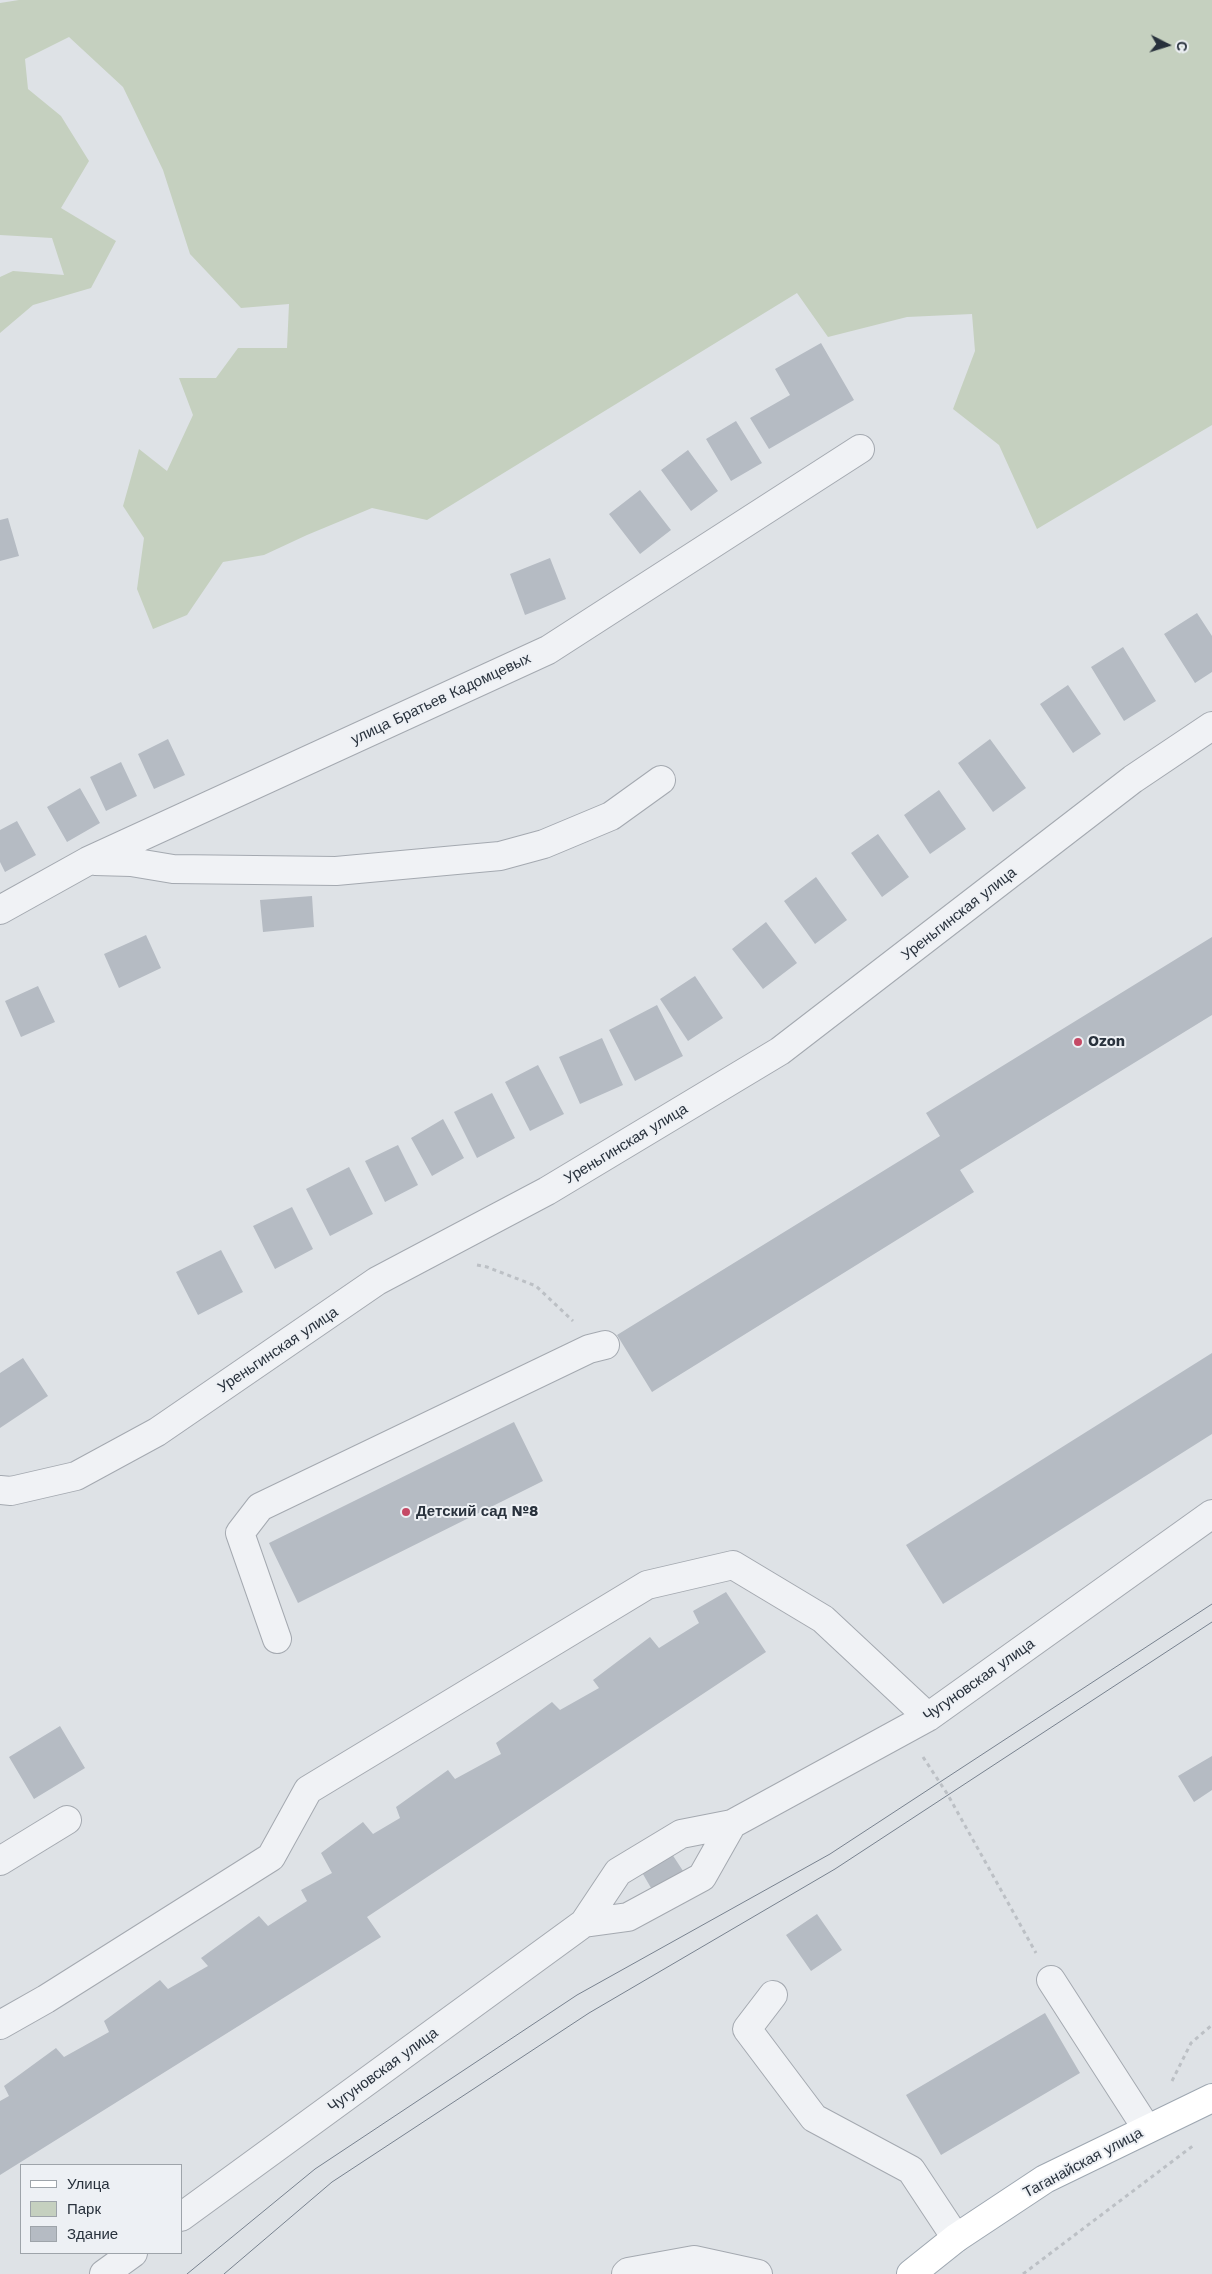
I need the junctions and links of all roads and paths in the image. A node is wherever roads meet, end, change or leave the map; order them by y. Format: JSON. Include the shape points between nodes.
{"nodes":[{"id":1,"x":860,"y":449,"type":"dead end"},
{"id":2,"x":1212,"y":726,"type":"edge"},
{"id":3,"x":661,"y":780,"type":"dead end"},
{"id":4,"x":88,"y":861,"type":"junction"},
{"id":5,"x":0,"y":910,"type":"edge"},
{"id":6,"x":468,"y":1264,"type":"dead end"},
{"id":7,"x":597,"y":1347,"type":"joint"},
{"id":8,"x":0,"y":1490,"type":"edge"},
{"id":9,"x":1212,"y":1514,"type":"edge"},
{"id":10,"x":277,"y":1638,"type":"dead end"},
{"id":11,"x":917,"y":1723,"type":"junction"},
{"id":12,"x":67,"y":1820,"type":"dead end"},
{"id":13,"x":732,"y":1824,"type":"junction"},
{"id":14,"x":0,"y":1861,"type":"edge"},
{"id":15,"x":584,"y":1922,"type":"junction"},
{"id":16,"x":1051,"y":1980,"type":"joint"},
{"id":17,"x":773,"y":1995,"type":"dead end"},
{"id":18,"x":0,"y":2025,"type":"edge"},
{"id":19,"x":1212,"y":2098,"type":"edge"},
{"id":20,"x":1147,"y":2129,"type":"junction"},
{"id":21,"x":1198,"y":2142,"type":"dead end"},
{"id":22,"x":182,"y":2217,"type":"edge"},
{"id":23,"x":956,"y":2238,"type":"junction"},
{"id":24,"x":132,"y":2254,"type":"edge"},
{"id":25,"x":104,"y":2274,"type":"edge"},
{"id":26,"x":626,"y":2274,"type":"edge"},
{"id":27,"x":758,"y":2274,"type":"edge"},
{"id":28,"x":910,"y":2274,"type":"edge"},
{"id":29,"x":1023,"y":2274,"type":"edge"}],
"edges":[{"from":1,"to":4,"type":"street","name":"улица Братьев Кадомцевых","via":[[548,650]]},
{"from":2,"to":8,"type":"street","name":"Уреньгинская улица","via":[[1134,779],[780,1051],[547,1191],[377,1282],[157,1432],[76,1476]]},
{"from":3,"to":4,"type":"street","via":[[611,816],[544,844],[500,856],[336,871],[173,869],[131,862]]},
{"from":4,"to":5,"type":"street","name":"улица Братьев Кадомцевых"},
{"from":6,"to":7,"type":"path","via":[[487,1267],[536,1286]]},
{"from":7,"to":10,"type":"street","via":[[260,1507],[240,1533]]},
{"from":9,"to":11,"type":"street","name":"Чугуновская улица"},
{"from":11,"to":13,"type":"street","name":"Чугуновская улица"},
{"from":11,"to":16,"type":"path","via":[[938,1783],[948,1795]]},
{"from":11,"to":18,"type":"street","via":[[823,1619],[733,1565],[647,1585],[308,1790],[271,1857]]},
{"from":12,"to":14,"type":"street"},
{"from":13,"to":15,"type":"street","name":"Чугуновская улица","via":[[681,1834],[618,1872]]},
{"from":13,"to":15,"type":"street","name":"Чугуновская улица","via":[[702,1877],[628,1917]]},
{"from":15,"to":22,"type":"street","name":"Чугуновская улица"},
{"from":16,"to":20,"type":"street"},
{"from":17,"to":23,"type":"street","via":[[747,2028],[814,2118],[910,2170]]},
{"from":19,"to":20,"type":"main road","name":"Таганайская улица"},
{"from":20,"to":23,"type":"main road","name":"Таганайская улица","via":[[1045,2179]]},
{"from":21,"to":29,"type":"path"},
{"from":23,"to":28,"type":"main road","name":"Таганайская улица"},
{"from":24,"to":25,"type":"street"},
{"from":26,"to":27,"type":"street","via":[[694,2260]]}]}
